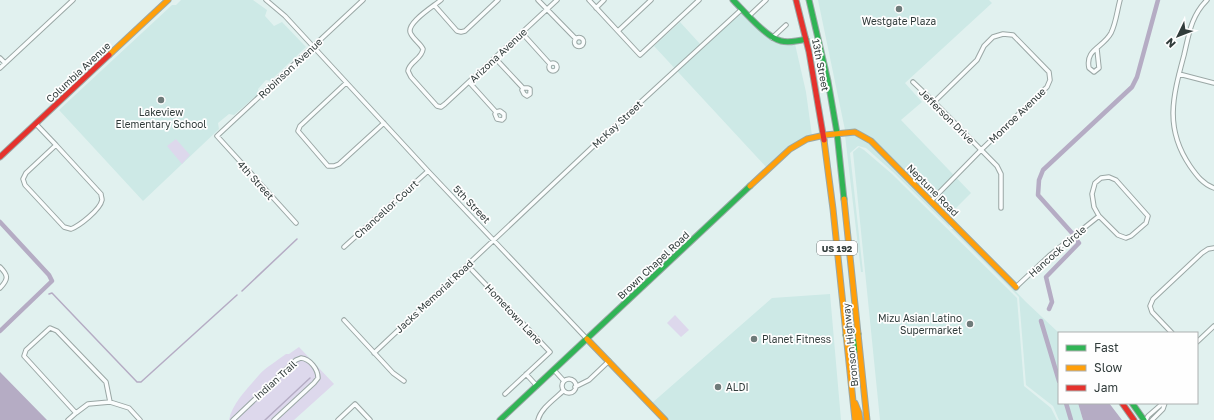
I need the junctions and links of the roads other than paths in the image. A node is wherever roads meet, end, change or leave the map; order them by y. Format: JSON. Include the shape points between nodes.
{"nodes":[{"id":1,"x":73,"y":0,"type":"edge"},
{"id":2,"x":168,"y":0,"type":"edge"},
{"id":3,"x":266,"y":0,"type":"edge"},
{"id":4,"x":269,"y":0,"type":"edge"},
{"id":5,"x":441,"y":0,"type":"edge"},
{"id":6,"x":498,"y":0,"type":"edge"},
{"id":7,"x":538,"y":0,"type":"edge"},
{"id":8,"x":557,"y":0,"type":"edge"},
{"id":9,"x":589,"y":0,"type":"edge"},
{"id":10,"x":604,"y":0,"type":"edge"},
{"id":11,"x":651,"y":0,"type":"edge"},
{"id":12,"x":699,"y":0,"type":"edge"},
{"id":13,"x":733,"y":0,"type":"edge"},
{"id":14,"x":766,"y":0,"type":"edge"},
{"id":15,"x":796,"y":0,"type":"edge"},
{"id":16,"x":809,"y":0,"type":"edge"},
{"id":17,"x":1120,"y":0,"type":"edge"},
{"id":18,"x":1207,"y":0,"type":"edge"},
{"id":19,"x":362,"y":1,"type":"edge"},
{"id":20,"x":435,"y":6,"type":"junction"},
{"id":21,"x":275,"y":7,"type":"junction"},
{"id":22,"x":596,"y":8,"type":"junction"},
{"id":23,"x":548,"y":9,"type":"junction"},
{"id":24,"x":742,"y":9,"type":"junction"},
{"id":25,"x":749,"y":16,"type":"junction"},
{"id":26,"x":786,"y":25,"type":"dead end"},
{"id":27,"x":618,"y":31,"type":"junction"},
{"id":28,"x":522,"y":33,"type":"junction"},
{"id":29,"x":772,"y":38,"type":"junction"},
{"id":30,"x":576,"y":39,"type":"dead end"},
{"id":31,"x":806,"y":39,"type":"junction"},
{"id":32,"x":313,"y":47,"type":"junction"},
{"id":33,"x":1097,"y":49,"type":"junction"},
{"id":34,"x":0,"y":58,"type":"edge"},
{"id":35,"x":495,"y":58,"type":"junction"},
{"id":36,"x":5,"y":63,"type":"junction"},
{"id":37,"x":550,"y":64,"type":"dead end"},
{"id":38,"x":0,"y":68,"type":"edge"},
{"id":39,"x":1179,"y":74,"type":"junction"},
{"id":40,"x":469,"y":82,"type":"junction"},
{"id":41,"x":913,"y":82,"type":"dead end"},
{"id":42,"x":346,"y":83,"type":"junction"},
{"id":43,"x":1214,"y":83,"type":"edge"},
{"id":44,"x":523,"y":88,"type":"dead end"},
{"id":45,"x":934,"y":102,"type":"junction"},
{"id":46,"x":496,"y":112,"type":"dead end"},
{"id":47,"x":384,"y":123,"type":"junction"},
{"id":48,"x":36,"y":124,"type":"junction"},
{"id":49,"x":837,"y":133,"type":"junction"},
{"id":50,"x":825,"y":135,"type":"junction"},
{"id":51,"x":217,"y":136,"type":"joint"},
{"id":52,"x":56,"y":145,"type":"junction"},
{"id":53,"x":981,"y":150,"type":"junction"},
{"id":54,"x":0,"y":157,"type":"edge"},
{"id":55,"x":428,"y":171,"type":"junction"},
{"id":56,"x":1214,"y":188,"type":"edge"},
{"id":57,"x":932,"y":201,"type":"junction"},
{"id":58,"x":1001,"y":208,"type":"dead end"},
{"id":59,"x":1099,"y":216,"type":"junction"},
{"id":60,"x":296,"y":223,"type":"dead end"},
{"id":61,"x":494,"y":240,"type":"junction"},
{"id":62,"x":344,"y":247,"type":"dead end"},
{"id":63,"x":1214,"y":248,"type":"edge"},
{"id":64,"x":0,"y":266,"type":"edge"},
{"id":65,"x":472,"y":270,"type":"dead end"},
{"id":66,"x":0,"y":288,"type":"edge"},
{"id":67,"x":1016,"y":288,"type":"joint"},
{"id":68,"x":842,"y":292,"type":"junction"},
{"id":69,"x":344,"y":320,"type":"dead end"},
{"id":70,"x":1214,"y":326,"type":"edge"},
{"id":71,"x":1171,"y":332,"type":"edge"},
{"id":72,"x":858,"y":334,"type":"junction"},
{"id":73,"x":846,"y":335,"type":"junction"},
{"id":74,"x":586,"y":339,"type":"junction"},
{"id":75,"x":1198,"y":341,"type":"edge"},
{"id":76,"x":374,"y":353,"type":"junction"},
{"id":77,"x":860,"y":357,"type":"junction"},
{"id":78,"x":609,"y":361,"type":"junction"},
{"id":79,"x":554,"y":370,"type":"junction"},
{"id":80,"x":526,"y":374,"type":"junction"},
{"id":81,"x":404,"y":381,"type":"dead end"},
{"id":82,"x":564,"y":381,"type":"junction"},
{"id":83,"x":537,"y":386,"type":"junction"},
{"id":84,"x":576,"y":387,"type":"junction"},
{"id":85,"x":563,"y":391,"type":"junction"},
{"id":86,"x":504,"y":394,"type":"dead end"},
{"id":87,"x":852,"y":398,"type":"junction"},
{"id":88,"x":110,"y":402,"type":"junction"},
{"id":89,"x":1123,"y":404,"type":"edge"},
{"id":90,"x":1133,"y":404,"type":"edge"},
{"id":91,"x":1163,"y":404,"type":"edge"},
{"id":92,"x":1164,"y":404,"type":"edge"},
{"id":93,"x":76,"y":413,"type":"junction"},
{"id":94,"x":236,"y":416,"type":"junction"},
{"id":95,"x":68,"y":420,"type":"edge"},
{"id":96,"x":140,"y":420,"type":"edge"},
{"id":97,"x":233,"y":420,"type":"edge"},
{"id":98,"x":240,"y":420,"type":"edge"},
{"id":99,"x":274,"y":420,"type":"edge"},
{"id":100,"x":338,"y":420,"type":"edge"},
{"id":101,"x":370,"y":420,"type":"edge"},
{"id":102,"x":500,"y":420,"type":"edge"},
{"id":103,"x":538,"y":420,"type":"edge"},
{"id":104,"x":665,"y":420,"type":"edge"},
{"id":105,"x":855,"y":420,"type":"edge"},
{"id":106,"x":860,"y":420,"type":"edge"},
{"id":107,"x":867,"y":420,"type":"edge"},
{"id":108,"x":1134,"y":420,"type":"edge"},
{"id":109,"x":1145,"y":420,"type":"edge"},
{"id":110,"x":1152,"y":420,"type":"edge"}],
"edges":[{"from":1,"to":36,"type":"street"},
{"from":2,"to":48,"type":"main road","name":"Columbia Avenue"},
{"from":3,"to":21,"type":"street","name":"5th Street"},
{"from":4,"to":21,"type":"street"},
{"from":5,"to":20,"type":"street"},
{"from":6,"to":20,"type":"street","via":[[461,32],[457,31]]},
{"from":7,"to":23,"type":"street"},
{"from":8,"to":23,"type":"street","name":"Arizona Avenue"},
{"from":9,"to":22,"type":"street"},
{"from":10,"to":22,"type":"street"},
{"from":11,"to":27,"type":"street"},
{"from":12,"to":27,"type":"street","via":[[640,55]]},
{"from":13,"to":24,"type":"main road"},
{"from":14,"to":25,"type":"street"},
{"from":15,"to":31,"type":"main road","name":"13th Street","number":"US 192"},
{"from":16,"to":49,"type":"main road","name":"13th Street","number":"US 192"},
{"from":17,"to":33,"type":"street","via":[[1112,32]]},
{"from":18,"to":39,"type":"street","via":[[1193,19]]},
{"from":19,"to":32,"type":"street","name":"Robinson Avenue"},
{"from":20,"to":40,"type":"street","name":"Arizona Avenue","via":[[428,9],[410,26],[411,34],[423,49],[408,71],[437,106],[445,104]]},
{"from":21,"to":32,"type":"street","name":"5th Street"},
{"from":22,"to":27,"type":"street"},
{"from":23,"to":28,"type":"street","name":"Arizona Avenue"},
{"from":23,"to":30,"type":"street"},
{"from":24,"to":25,"type":"main road"},
{"from":24,"to":61,"type":"street","name":"McKay Street"},
{"from":25,"to":29,"type":"main road"},
{"from":26,"to":29,"type":"street"},
{"from":28,"to":35,"type":"street","name":"Arizona Avenue"},
{"from":28,"to":37,"type":"street"},
{"from":29,"to":31,"type":"main road","via":[[788,43]]},
{"from":31,"to":50,"type":"main road","name":"13th Street","number":"US 192"},
{"from":32,"to":42,"type":"street","name":"5th Street"},
{"from":32,"to":51,"type":"street","name":"Robinson Avenue"},
{"from":33,"to":33,"type":"street","via":[[1089,55],[1087,61],[1088,68],[1094,72],[1099,68]]},
{"from":34,"to":36,"type":"street"},
{"from":35,"to":40,"type":"street","name":"Arizona Avenue"},
{"from":35,"to":44,"type":"street"},
{"from":36,"to":38,"type":"street"},
{"from":39,"to":43,"type":"street"},
{"from":39,"to":56,"type":"street","via":[[1172,113],[1175,133],[1181,150],[1197,176]]},
{"from":40,"to":46,"type":"street"},
{"from":41,"to":45,"type":"street","name":"Jefferson Drive"},
{"from":42,"to":47,"type":"street","name":"5th Street"},
{"from":42,"to":47,"type":"street","via":[[300,126],[298,131],[328,166],[339,164]]},
{"from":45,"to":53,"type":"street","name":"Jefferson Drive"},
{"from":45,"to":53,"type":"street","name":"Monroe Avenue","via":[[977,60],[984,46],[993,37],[1013,35],[1039,61],[1049,72],[1050,80],[1047,87]]},
{"from":47,"to":55,"type":"street","name":"5th Street"},
{"from":48,"to":52,"type":"street"},
{"from":48,"to":54,"type":"main road","name":"Columbia Avenue"},
{"from":49,"to":50,"type":"main road","name":"Neptune Road"},
{"from":49,"to":57,"type":"main road","name":"Neptune Road","via":[[855,132],[871,141]]},
{"from":49,"to":72,"type":"main road","name":"Bronson Highway","number":"US 192"},
{"from":50,"to":68,"type":"main road","number":"US 192"},
{"from":50,"to":74,"type":"main road","name":"Brown Chapel Road","via":[[807,139],[787,152]]},
{"from":51,"to":60,"type":"street","name":"4th Street"},
{"from":52,"to":52,"type":"street","via":[[26,173],[23,179],[25,185],[64,227],[70,230],[78,227],[99,207],[102,200],[101,194]]},
{"from":53,"to":57,"type":"street","name":"Monroe Avenue"},
{"from":53,"to":58,"type":"street","name":"Jefferson Drive","via":[[997,166],[1001,174]]},
{"from":55,"to":61,"type":"street","name":"5th Street"},
{"from":55,"to":62,"type":"street","name":"Chancellor Court"},
{"from":57,"to":67,"type":"main road","name":"Neptune Road"},
{"from":59,"to":59,"type":"street","via":[[1118,235],[1126,238],[1146,223],[1148,216],[1116,180],[1110,177],[1101,178],[1095,183],[1092,194],[1094,207]]},
{"from":59,"to":67,"type":"street","name":"Hancock Circle","via":[[1049,256]]},
{"from":61,"to":74,"type":"street","name":"5th Street"},
{"from":61,"to":76,"type":"street","name":"Jacks Memorial Road"},
{"from":63,"to":71,"type":"street","via":[[1202,253],[1153,299],[1150,306],[1152,312]]},
{"from":64,"to":66,"type":"street","via":[[7,277]]},
{"from":65,"to":80,"type":"street","name":"Hometown Lane","via":[[550,352]]},
{"from":68,"to":72,"type":"main road","via":[[846,299],[849,326]]},
{"from":68,"to":73,"type":"main road","number":"US 192"},
{"from":69,"to":76,"type":"street"},
{"from":70,"to":75,"type":"street"},
{"from":72,"to":77,"type":"main road","name":"Bronson Highway","number":"US 192"},
{"from":73,"to":77,"type":"main road","via":[[854,342]]},
{"from":73,"to":87,"type":"main road","name":"Bronson Highway","number":"US 192"},
{"from":74,"to":78,"type":"main road","name":"5th Street"},
{"from":74,"to":79,"type":"main road","name":"Brown Chapel Road"},
{"from":76,"to":81,"type":"street"},
{"from":77,"to":107,"type":"main road","name":"Bronson Highway","number":"US 192"},
{"from":78,"to":84,"type":"street","via":[[589,380]]},
{"from":78,"to":104,"type":"main road","name":"5th Street"},
{"from":79,"to":82,"type":"street"},
{"from":79,"to":83,"type":"main road","name":"Brown Chapel Road"},
{"from":80,"to":83,"type":"street"},
{"from":80,"to":86,"type":"street","name":"Hometown Lane"},
{"from":82,"to":84,"type":"street","via":[[572,381]]},
{"from":82,"to":85,"type":"street"},
{"from":83,"to":102,"type":"main road","name":"Brown Chapel Road"},
{"from":84,"to":85,"type":"street","via":[[570,393]]},
{"from":85,"to":103,"type":"street","via":[[544,409]]},
{"from":87,"to":105,"type":"main road","name":"Bronson Highway","number":"US 192"},
{"from":87,"to":106,"type":"main road"},
{"from":88,"to":93,"type":"street","via":[[88,404]]},
{"from":88,"to":93,"type":"street","via":[[106,382],[57,331],[50,328],[26,350],[24,356]]},
{"from":88,"to":96,"type":"street","via":[[129,408]]},
{"from":89,"to":108,"type":"main road"},
{"from":90,"to":109,"type":"main road"},
{"from":91,"to":109,"type":"street"},
{"from":92,"to":110,"type":"street","via":[[1163,410]]},
{"from":93,"to":95,"type":"street"},
{"from":94,"to":97,"type":"street","name":"Indian Trail"},
{"from":94,"to":98,"type":"street"},
{"from":94,"to":99,"type":"street","name":"Indian Trail","via":[[296,360],[308,360],[316,369],[318,378]]},
{"from":100,"to":101,"type":"street","via":[[355,404]]}]}
